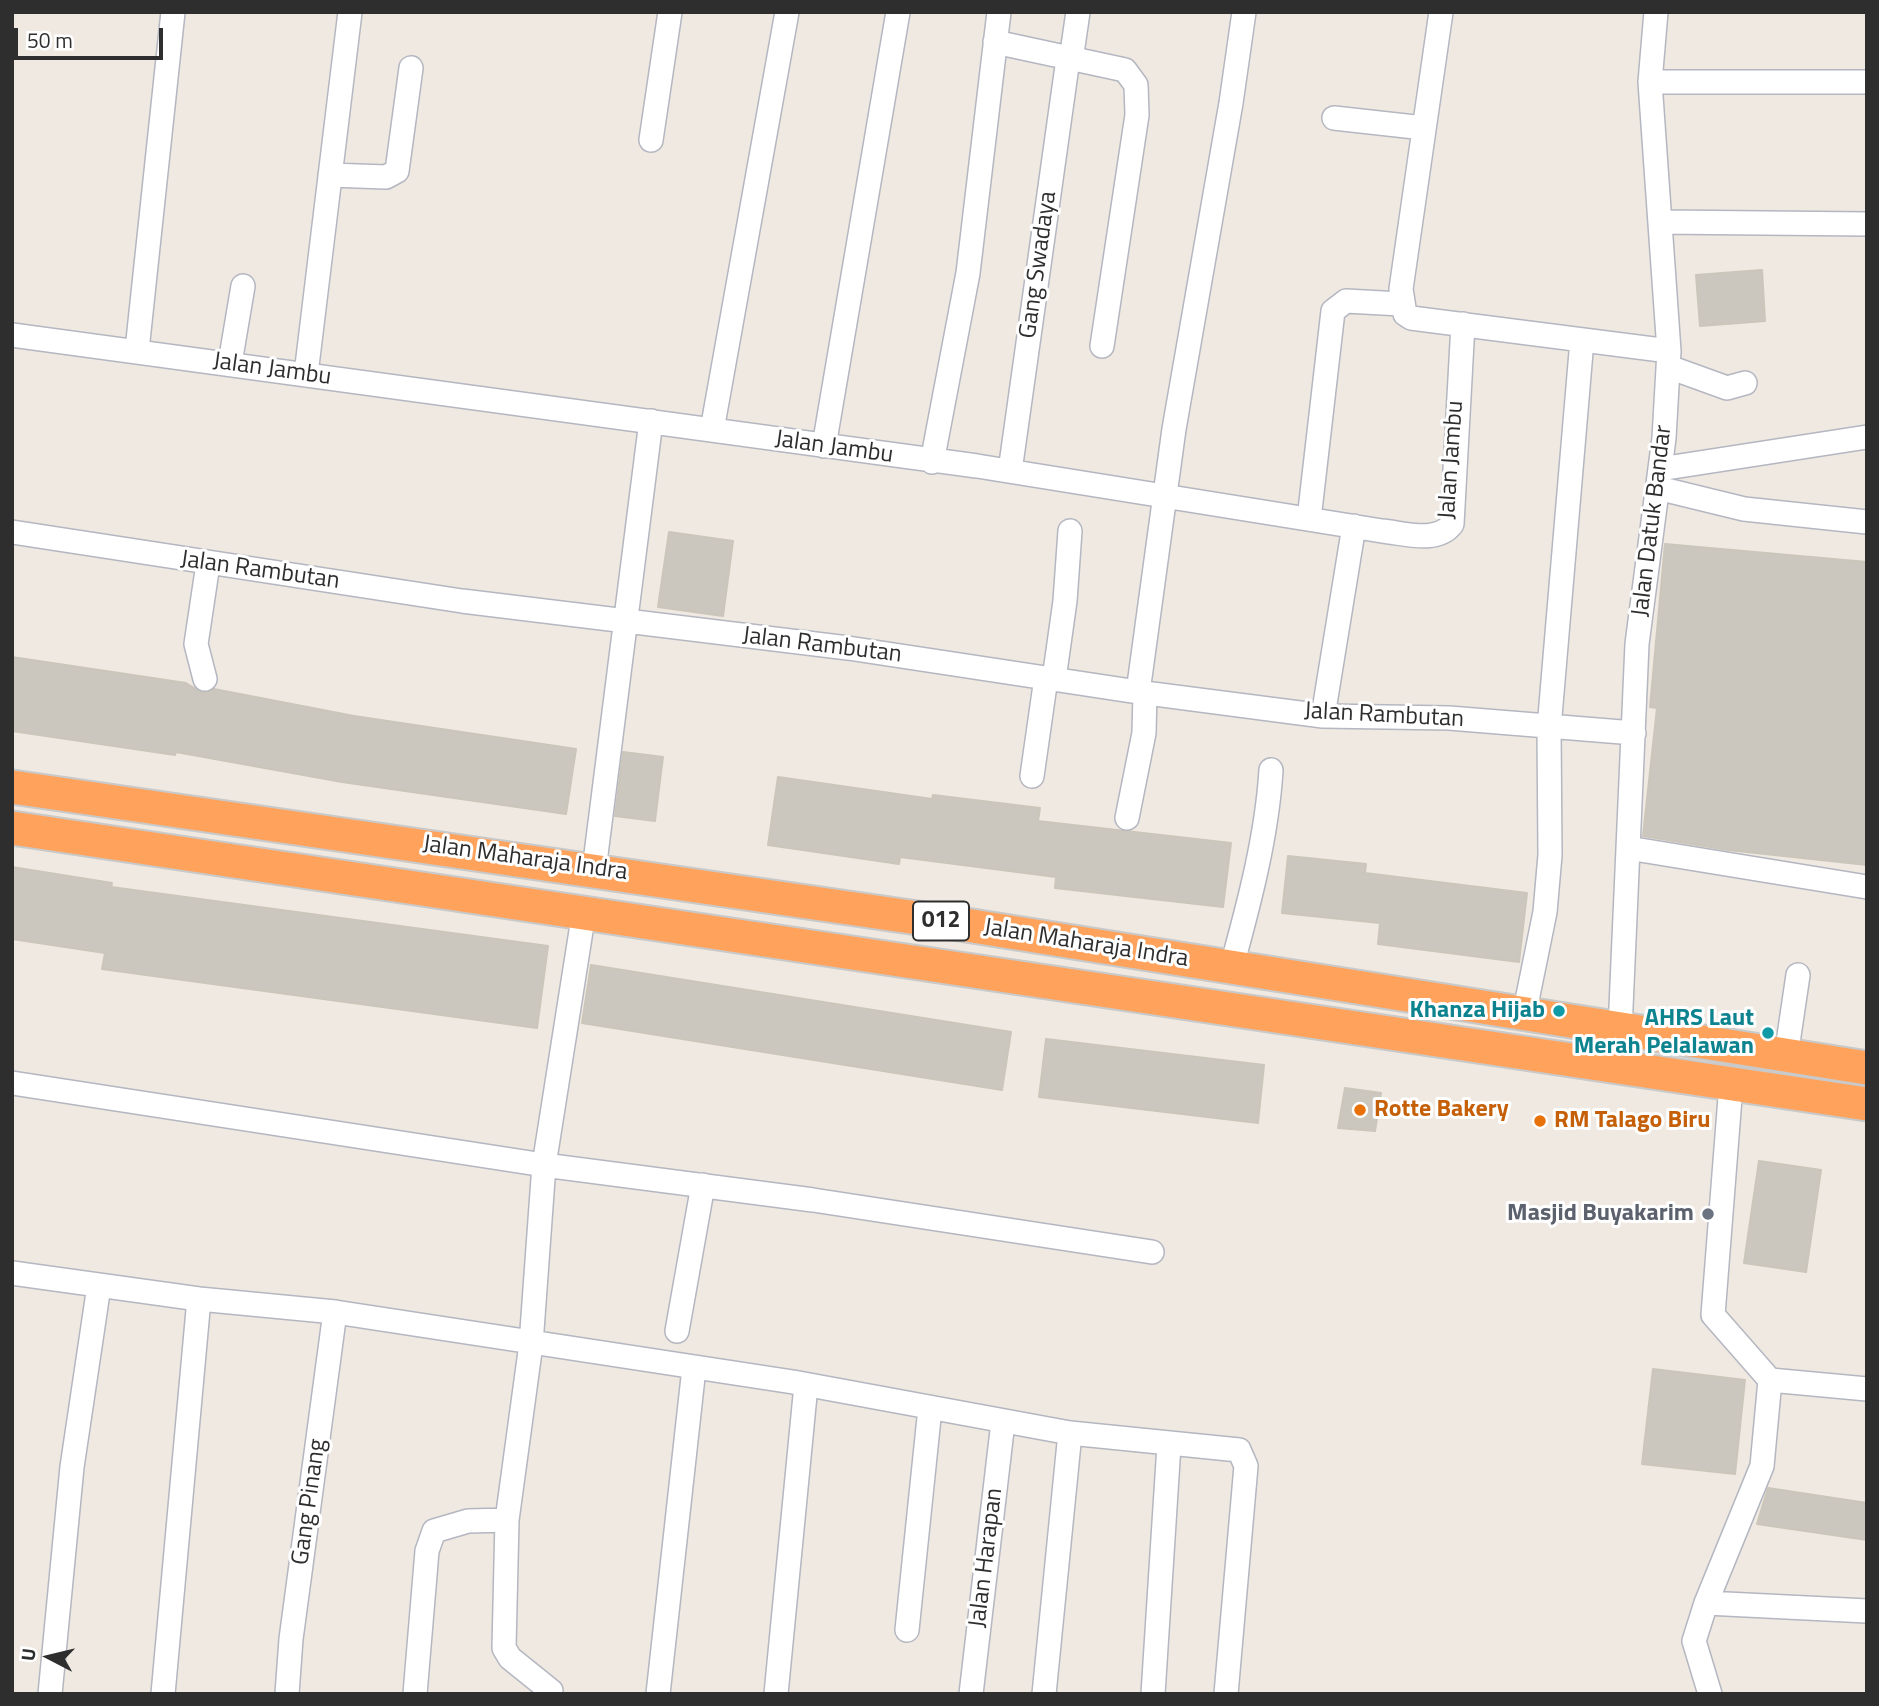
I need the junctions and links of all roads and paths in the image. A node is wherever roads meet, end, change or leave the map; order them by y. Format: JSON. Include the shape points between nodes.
{"nodes":[{"id":1,"x":173,"y":12,"type":"edge"},
{"id":2,"x":350,"y":12,"type":"edge"},
{"id":3,"x":670,"y":12,"type":"edge"},
{"id":4,"x":787,"y":12,"type":"edge"},
{"id":5,"x":898,"y":12,"type":"edge"},
{"id":6,"x":999,"y":12,"type":"edge"},
{"id":7,"x":1078,"y":12,"type":"edge"},
{"id":8,"x":1244,"y":12,"type":"edge"},
{"id":9,"x":1441,"y":12,"type":"edge"},
{"id":10,"x":1656,"y":12,"type":"edge"},
{"id":11,"x":995,"y":42,"type":"junction"},
{"id":12,"x":1069,"y":60,"type":"junction"},
{"id":13,"x":411,"y":68,"type":"dead end"},
{"id":14,"x":1650,"y":82,"type":"junction"},
{"id":15,"x":1867,"y":82,"type":"edge"},
{"id":16,"x":1334,"y":118,"type":"dead end"},
{"id":17,"x":1424,"y":128,"type":"junction"},
{"id":18,"x":651,"y":140,"type":"dead end"},
{"id":19,"x":330,"y":175,"type":"junction"},
{"id":20,"x":1661,"y":222,"type":"junction"},
{"id":21,"x":1867,"y":224,"type":"edge"},
{"id":22,"x":243,"y":286,"type":"dead end"},
{"id":23,"x":1401,"y":304,"type":"junction"},
{"id":24,"x":1463,"y":324,"type":"junction"},
{"id":25,"x":12,"y":335,"type":"edge"},
{"id":26,"x":1582,"y":340,"type":"junction"},
{"id":27,"x":1102,"y":346,"type":"dead end"},
{"id":28,"x":137,"y":350,"type":"junction"},
{"id":29,"x":1669,"y":359,"type":"junction"},
{"id":30,"x":230,"y":363,"type":"junction"},
{"id":31,"x":306,"y":374,"type":"junction"},
{"id":32,"x":1745,"y":383,"type":"dead end"},
{"id":33,"x":651,"y":421,"type":"junction"},
{"id":34,"x":712,"y":430,"type":"junction"},
{"id":35,"x":1867,"y":437,"type":"edge"},
{"id":36,"x":824,"y":446,"type":"junction"},
{"id":37,"x":932,"y":462,"type":"junction"},
{"id":38,"x":1010,"y":471,"type":"junction"},
{"id":39,"x":1659,"y":478,"type":"junction"},
{"id":40,"x":1166,"y":497,"type":"junction"},
{"id":41,"x":1309,"y":519,"type":"junction"},
{"id":42,"x":1867,"y":522,"type":"edge"},
{"id":43,"x":1354,"y":526,"type":"junction"},
{"id":44,"x":1070,"y":531,"type":"dead end"},
{"id":45,"x":12,"y":533,"type":"edge"},
{"id":46,"x":208,"y":564,"type":"junction"},
{"id":47,"x":625,"y":623,"type":"junction"},
{"id":48,"x":205,"y":679,"type":"dead end"},
{"id":49,"x":1050,"y":679,"type":"junction"},
{"id":50,"x":1141,"y":692,"type":"junction"},
{"id":51,"x":1323,"y":716,"type":"junction"},
{"id":52,"x":1549,"y":728,"type":"junction"},
{"id":53,"x":1633,"y":733,"type":"junction"},
{"id":54,"x":1271,"y":769,"type":"dead end"},
{"id":55,"x":1032,"y":776,"type":"dead end"},
{"id":56,"x":12,"y":788,"type":"edge"},
{"id":57,"x":1127,"y":818,"type":"dead end"},
{"id":58,"x":12,"y":828,"type":"edge"},
{"id":59,"x":1628,"y":848,"type":"junction"},
{"id":60,"x":594,"y":870,"type":"junction"},
{"id":61,"x":1867,"y":887,"type":"edge"},
{"id":62,"x":584,"y":912,"type":"junction"},
{"id":63,"x":1153,"y":954,"type":"junction"},
{"id":64,"x":1231,"y":969,"type":"junction"},
{"id":65,"x":1797,"y":975,"type":"dead end"},
{"id":66,"x":1146,"y":996,"type":"junction"},
{"id":67,"x":1524,"y":1014,"type":"junction"},
{"id":68,"x":1620,"y":1030,"type":"junction"},
{"id":69,"x":1786,"y":1056,"type":"junction"},
{"id":70,"x":1867,"y":1068,"type":"edge"},
{"id":71,"x":12,"y":1083,"type":"edge"},
{"id":72,"x":1731,"y":1085,"type":"junction"},
{"id":73,"x":1867,"y":1104,"type":"edge"},
{"id":74,"x":544,"y":1165,"type":"junction"},
{"id":75,"x":703,"y":1185,"type":"junction"},
{"id":76,"x":1152,"y":1252,"type":"dead end"},
{"id":77,"x":12,"y":1273,"type":"edge"},
{"id":78,"x":99,"y":1286,"type":"junction"},
{"id":79,"x":199,"y":1299,"type":"junction"},
{"id":80,"x":335,"y":1311,"type":"junction"},
{"id":81,"x":677,"y":1331,"type":"dead end"},
{"id":82,"x":531,"y":1343,"type":"junction"},
{"id":83,"x":694,"y":1368,"type":"junction"},
{"id":84,"x":1770,"y":1380,"type":"junction"},
{"id":85,"x":806,"y":1385,"type":"junction"},
{"id":86,"x":1867,"y":1389,"type":"edge"},
{"id":87,"x":930,"y":1408,"type":"junction"},
{"id":88,"x":1003,"y":1422,"type":"junction"},
{"id":89,"x":1070,"y":1433,"type":"junction"},
{"id":90,"x":1169,"y":1445,"type":"junction"},
{"id":91,"x":507,"y":1520,"type":"junction"},
{"id":92,"x":1706,"y":1603,"type":"junction"},
{"id":93,"x":1867,"y":1611,"type":"edge"},
{"id":94,"x":907,"y":1630,"type":"dead end"},
{"id":95,"x":551,"y":1691,"type":"dead end"},
{"id":96,"x":50,"y":1694,"type":"edge"},
{"id":97,"x":163,"y":1694,"type":"edge"},
{"id":98,"x":288,"y":1694,"type":"edge"},
{"id":99,"x":415,"y":1694,"type":"edge"},
{"id":100,"x":658,"y":1694,"type":"edge"},
{"id":101,"x":776,"y":1694,"type":"edge"},
{"id":102,"x":971,"y":1694,"type":"edge"},
{"id":103,"x":1044,"y":1694,"type":"edge"},
{"id":104,"x":1153,"y":1694,"type":"edge"},
{"id":105,"x":1226,"y":1694,"type":"edge"},
{"id":106,"x":1710,"y":1694,"type":"edge"}],
"edges":[{"from":1,"to":28,"type":"street"},
{"from":2,"to":19,"type":"street"},
{"from":3,"to":18,"type":"street"},
{"from":4,"to":34,"type":"street"},
{"from":5,"to":36,"type":"street"},
{"from":6,"to":11,"type":"street"},
{"from":7,"to":12,"type":"street","name":"Gang Swadaya"},
{"from":8,"to":40,"type":"street"},
{"from":9,"to":17,"type":"street"},
{"from":10,"to":14,"type":"street","name":"Jalan Datuk Bandar"},
{"from":11,"to":12,"type":"street"},
{"from":11,"to":37,"type":"street","via":[[968,273]]},
{"from":12,"to":27,"type":"street","via":[[1125,70],[1136,85],[1137,115]]},
{"from":12,"to":38,"type":"street","name":"Gang Swadaya"},
{"from":13,"to":19,"type":"street","via":[[397,171],[386,177]]},
{"from":14,"to":15,"type":"street"},
{"from":14,"to":20,"type":"street","name":"Jalan Datuk Bandar"},
{"from":16,"to":17,"type":"street"},
{"from":17,"to":23,"type":"street"},
{"from":19,"to":31,"type":"street"},
{"from":20,"to":21,"type":"street"},
{"from":20,"to":29,"type":"street","name":"Jalan Datuk Bandar"},
{"from":22,"to":30,"type":"street"},
{"from":23,"to":24,"type":"street","via":[[1411,318]]},
{"from":23,"to":41,"type":"street","via":[[1346,301],[1333,311]]},
{"from":24,"to":26,"type":"street"},
{"from":24,"to":43,"type":"street","name":"Jalan Jambu","via":[[1452,524],[1436,536]]},
{"from":25,"to":28,"type":"street","name":"Jalan Jambu"},
{"from":26,"to":29,"type":"street"},
{"from":26,"to":52,"type":"street"},
{"from":28,"to":30,"type":"street","name":"Jalan Jambu"},
{"from":29,"to":32,"type":"street","via":[[1727,388]]},
{"from":29,"to":39,"type":"street","name":"Jalan Datuk Bandar"},
{"from":30,"to":31,"type":"street","name":"Jalan Jambu"},
{"from":31,"to":33,"type":"street","name":"Jalan Jambu"},
{"from":33,"to":34,"type":"street","name":"Jalan Jambu"},
{"from":33,"to":47,"type":"street"},
{"from":34,"to":36,"type":"street","name":"Jalan Jambu"},
{"from":35,"to":39,"type":"street"},
{"from":36,"to":37,"type":"street","name":"Jalan Jambu"},
{"from":37,"to":38,"type":"street","name":"Jalan Jambu"},
{"from":38,"to":40,"type":"street","name":"Jalan Jambu"},
{"from":39,"to":42,"type":"street","via":[[1744,509]]},
{"from":39,"to":53,"type":"street","name":"Jalan Datuk Bandar","via":[[1637,645]]},
{"from":40,"to":41,"type":"street","name":"Jalan Jambu"},
{"from":40,"to":50,"type":"street"},
{"from":41,"to":43,"type":"street","name":"Jalan Jambu"},
{"from":43,"to":51,"type":"street"},
{"from":44,"to":49,"type":"street","via":[[1065,601]]},
{"from":45,"to":46,"type":"street","name":"Jalan Rambutan"},
{"from":46,"to":47,"type":"street","name":"Jalan Rambutan"},
{"from":46,"to":48,"type":"street","via":[[196,644]]},
{"from":47,"to":49,"type":"street","name":"Jalan Rambutan","via":[[848,648]]},
{"from":47,"to":60,"type":"street"},
{"from":49,"to":50,"type":"street","name":"Jalan Rambutan"},
{"from":49,"to":55,"type":"street"},
{"from":50,"to":51,"type":"street","name":"Jalan Rambutan"},
{"from":50,"to":57,"type":"street","via":[[1144,733]]},
{"from":51,"to":52,"type":"street","name":"Jalan Rambutan","via":[[1449,718]]},
{"from":52,"to":53,"type":"street","name":"Jalan Rambutan"},
{"from":52,"to":67,"type":"street","via":[[1549,867],[1545,912]]},
{"from":53,"to":59,"type":"street","name":"Jalan Datuk Bandar"},
{"from":54,"to":64,"type":"street","via":[[1249,901]]},
{"from":56,"to":60,"type":"highway","name":"Jalan Maharaja Indra","number":"012"},
{"from":58,"to":62,"type":"highway","name":"Jalan Maharaja Indra","number":"012"},
{"from":59,"to":61,"type":"street"},
{"from":59,"to":68,"type":"street","name":"Jalan Datuk Bandar"},
{"from":60,"to":63,"type":"highway","name":"Jalan Maharaja Indra","number":"012"},
{"from":62,"to":66,"type":"highway","name":"Jalan Maharaja Indra","number":"012"},
{"from":62,"to":74,"type":"street"},
{"from":63,"to":64,"type":"highway","name":"Jalan Maharaja Indra","number":"012"},
{"from":63,"to":66,"type":"highway"},
{"from":64,"to":67,"type":"highway","name":"Jalan Maharaja Indra","number":"012"},
{"from":65,"to":69,"type":"street"},
{"from":66,"to":72,"type":"highway","name":"Jalan Maharaja Indra","number":"012"},
{"from":67,"to":68,"type":"highway","name":"Jalan Maharaja Indra","number":"012"},
{"from":68,"to":69,"type":"highway","name":"Jalan Maharaja Indra","number":"012"},
{"from":69,"to":70,"type":"highway","name":"Jalan Maharaja Indra","number":"012"},
{"from":71,"to":74,"type":"street"},
{"from":72,"to":73,"type":"highway","name":"Jalan Maharaja Indra","number":"012"},
{"from":72,"to":84,"type":"street","via":[[1713,1315]]},
{"from":74,"to":75,"type":"street"},
{"from":74,"to":82,"type":"street"},
{"from":75,"to":76,"type":"street"},
{"from":75,"to":81,"type":"street"},
{"from":77,"to":78,"type":"street"},
{"from":78,"to":79,"type":"street"},
{"from":78,"to":96,"type":"street","via":[[72,1467]]},
{"from":79,"to":80,"type":"street"},
{"from":79,"to":97,"type":"street"},
{"from":80,"to":82,"type":"street"},
{"from":80,"to":98,"type":"street","name":"Gang Pinang","via":[[291,1639]]},
{"from":82,"to":83,"type":"street"},
{"from":82,"to":91,"type":"street"},
{"from":83,"to":85,"type":"street"},
{"from":83,"to":100,"type":"street"},
{"from":84,"to":86,"type":"street"},
{"from":84,"to":92,"type":"street","via":[[1762,1466]]},
{"from":85,"to":87,"type":"street"},
{"from":85,"to":101,"type":"street"},
{"from":87,"to":88,"type":"street"},
{"from":87,"to":94,"type":"street"},
{"from":88,"to":89,"type":"street"},
{"from":88,"to":102,"type":"street","name":"Jalan Harapan"},
{"from":89,"to":90,"type":"street"},
{"from":89,"to":103,"type":"street"},
{"from":90,"to":104,"type":"street"},
{"from":90,"to":105,"type":"street","via":[[1239,1450],[1246,1466]]},
{"from":91,"to":95,"type":"street","via":[[504,1648]]},
{"from":91,"to":99,"type":"street","via":[[468,1521],[434,1531],[427,1551]]},
{"from":92,"to":93,"type":"street"},
{"from":92,"to":106,"type":"street","via":[[1693,1641]]}]}
